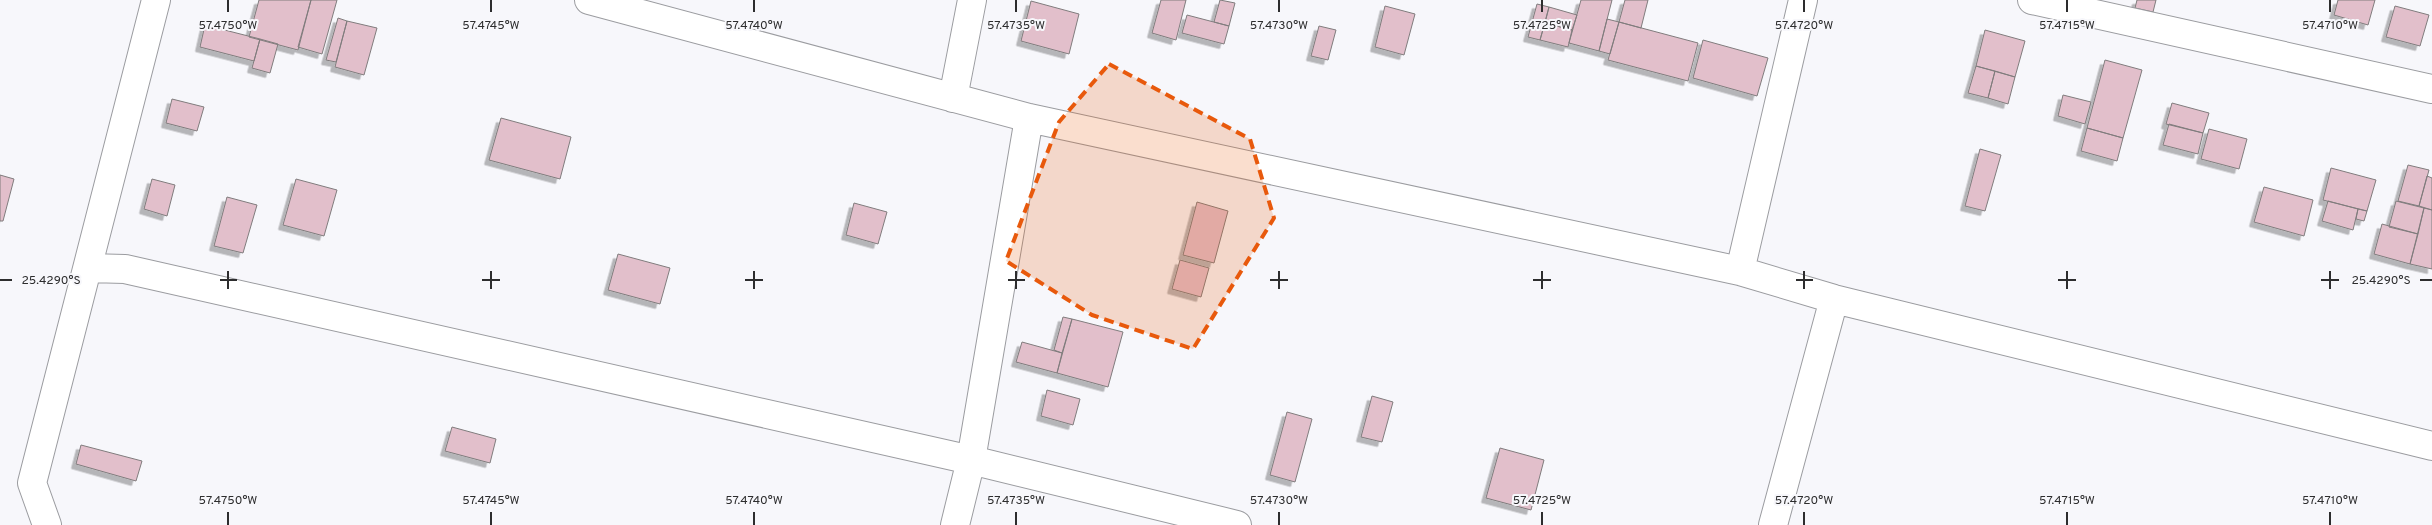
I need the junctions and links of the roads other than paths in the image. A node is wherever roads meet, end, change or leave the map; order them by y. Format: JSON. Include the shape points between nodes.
{"nodes":[{"id":1,"x":156,"y":0,"type":"edge"},
{"id":2,"x":589,"y":0,"type":"edge"},
{"id":3,"x":972,"y":0,"type":"edge"},
{"id":4,"x":1803,"y":0,"type":"edge"},
{"id":5,"x":2032,"y":0,"type":"edge"},
{"id":6,"x":2432,"y":89,"type":"edge"},
{"id":7,"x":953,"y":98,"type":"junction"},
{"id":8,"x":1028,"y":118,"type":"junction"},
{"id":9,"x":88,"y":268,"type":"junction"},
{"id":10,"x":1740,"y":270,"type":"junction"},
{"id":11,"x":1834,"y":299,"type":"junction"},
{"id":12,"x":2432,"y":446,"type":"edge"},
{"id":13,"x":971,"y":460,"type":"junction"},
{"id":14,"x":47,"y":525,"type":"edge"},
{"id":15,"x":955,"y":525,"type":"edge"},
{"id":16,"x":1236,"y":525,"type":"edge"},
{"id":17,"x":1773,"y":525,"type":"edge"}],
"edges":[{"from":1,"to":9,"type":"street"},
{"from":2,"to":7,"type":"street"},
{"from":3,"to":7,"type":"street"},
{"from":4,"to":10,"type":"street"},
{"from":5,"to":6,"type":"street"},
{"from":7,"to":8,"type":"street"},
{"from":8,"to":10,"type":"street"},
{"from":8,"to":13,"type":"street"},
{"from":9,"to":13,"type":"street","via":[[125,269]]},
{"from":9,"to":14,"type":"street","via":[[32,483]]},
{"from":10,"to":11,"type":"street"},
{"from":11,"to":12,"type":"street"},
{"from":11,"to":17,"type":"street"},
{"from":13,"to":15,"type":"street"},
{"from":13,"to":16,"type":"street"}]}
